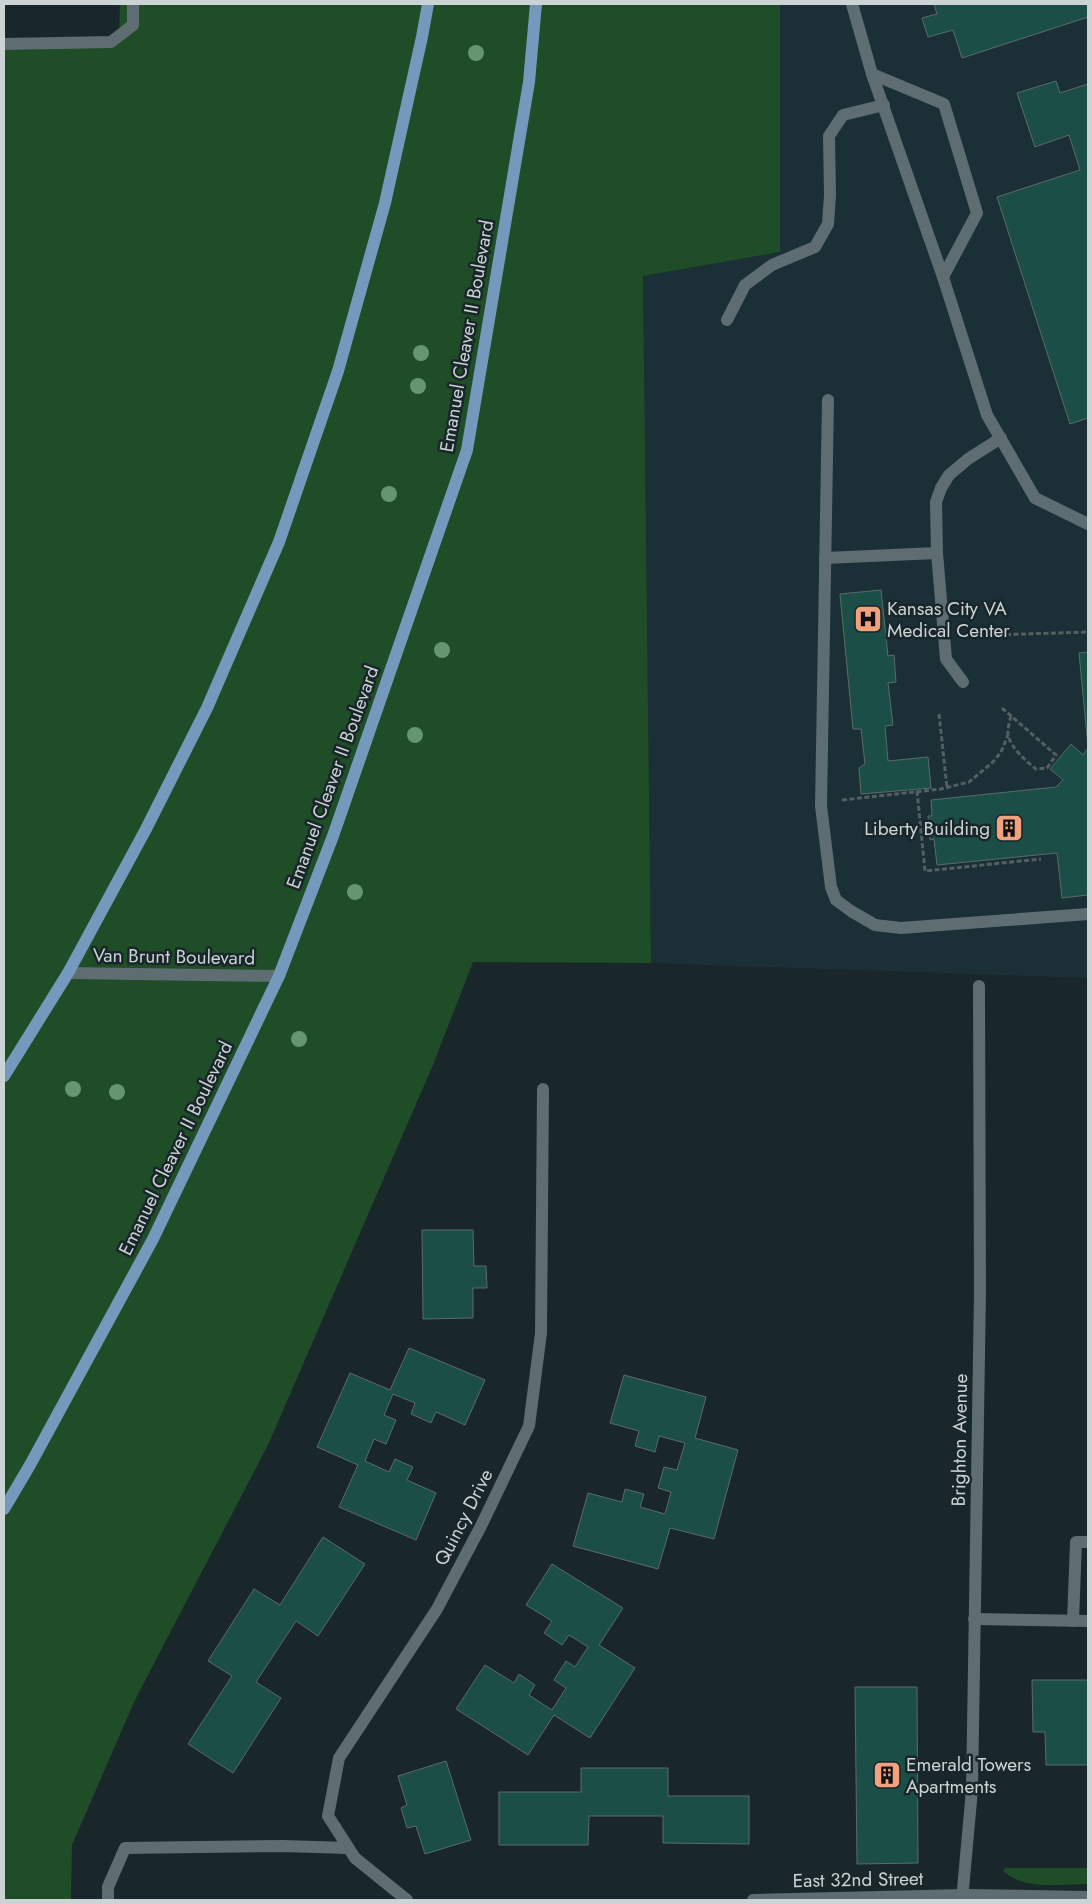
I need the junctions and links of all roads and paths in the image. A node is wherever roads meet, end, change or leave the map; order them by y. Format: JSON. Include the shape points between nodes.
{"nodes":[{"id":1,"x":133,"y":4,"type":"edge"},
{"id":2,"x":428,"y":4,"type":"edge"},
{"id":3,"x":536,"y":4,"type":"edge"},
{"id":4,"x":852,"y":4,"type":"edge"},
{"id":5,"x":4,"y":44,"type":"edge"},
{"id":6,"x":872,"y":74,"type":"junction"},
{"id":7,"x":884,"y":104,"type":"junction"},
{"id":8,"x":943,"y":277,"type":"junction"},
{"id":9,"x":728,"y":320,"type":"dead end"},
{"id":10,"x":828,"y":400,"type":"dead end"},
{"id":11,"x":1001,"y":438,"type":"junction"},
{"id":12,"x":1088,"y":524,"type":"edge"},
{"id":13,"x":937,"y":553,"type":"junction"},
{"id":14,"x":825,"y":558,"type":"junction"},
{"id":15,"x":1088,"y":632,"type":"edge"},
{"id":16,"x":991,"y":635,"type":"dead end"},
{"id":17,"x":963,"y":682,"type":"dead end"},
{"id":18,"x":1002,"y":708,"type":"dead end"},
{"id":19,"x":939,"y":714,"type":"dead end"},
{"id":20,"x":1011,"y":715,"type":"junction"},
{"id":21,"x":1008,"y":735,"type":"junction"},
{"id":22,"x":947,"y":788,"type":"junction"},
{"id":23,"x":917,"y":791,"type":"junction"},
{"id":24,"x":834,"y":801,"type":"dead end"},
{"id":25,"x":1041,"y":858,"type":"dead end"},
{"id":26,"x":1088,"y":914,"type":"edge"},
{"id":27,"x":68,"y":973,"type":"junction"},
{"id":28,"x":279,"y":976,"type":"junction"},
{"id":29,"x":979,"y":986,"type":"dead end"},
{"id":30,"x":4,"y":1076,"type":"edge"},
{"id":31,"x":544,"y":1089,"type":"dead end"},
{"id":32,"x":4,"y":1509,"type":"edge"},
{"id":33,"x":1088,"y":1542,"type":"edge"},
{"id":34,"x":974,"y":1619,"type":"junction"},
{"id":35,"x":1073,"y":1621,"type":"junction"},
{"id":36,"x":1088,"y":1621,"type":"edge"},
{"id":37,"x":348,"y":1848,"type":"junction"},
{"id":38,"x":1088,"y":1897,"type":"edge"},
{"id":39,"x":963,"y":1898,"type":"edge"},
{"id":40,"x":108,"y":1900,"type":"edge"},
{"id":41,"x":407,"y":1900,"type":"edge"},
{"id":42,"x":753,"y":1900,"type":"edge"}],
"edges":[{"from":1,"to":5,"type":"street","via":[[133,25],[111,42]]},
{"from":2,"to":27,"type":"main road","via":[[386,203],[338,371],[279,542],[207,708]]},
{"from":3,"to":28,"type":"main road","name":"Emanuel Cleaver II Boulevard","via":[[529,82],[467,450],[333,836]]},
{"from":4,"to":6,"type":"street"},
{"from":6,"to":7,"type":"street"},
{"from":6,"to":8,"type":"street","via":[[944,104],[977,213]]},
{"from":7,"to":8,"type":"street"},
{"from":7,"to":9,"type":"street","via":[[843,115],[829,136],[828,224],[815,247],[772,265],[745,285]]},
{"from":8,"to":11,"type":"street","via":[[987,415]]},
{"from":10,"to":14,"type":"street"},
{"from":11,"to":12,"type":"street","via":[[1035,498]]},
{"from":11,"to":13,"type":"street","via":[[956,469],[941,488],[936,502]]},
{"from":13,"to":14,"type":"street"},
{"from":13,"to":17,"type":"street","via":[[946,659]]},
{"from":14,"to":26,"type":"street","via":[[821,806],[831,888],[836,900],[875,924],[901,928]]},
{"from":15,"to":16,"type":"path"},
{"from":18,"to":20,"type":"path"},
{"from":19,"to":22,"type":"path"},
{"from":20,"to":21,"type":"path"},
{"from":20,"to":21,"type":"path","via":[[1056,755],[1047,768],[1036,769],[1018,752]]},
{"from":21,"to":22,"type":"path","via":[[1001,752],[981,774],[969,782]]},
{"from":22,"to":23,"type":"path"},
{"from":23,"to":24,"type":"path"},
{"from":23,"to":25,"type":"path","via":[[925,871]]},
{"from":27,"to":28,"type":"street","name":"Van Brunt Boulevard"},
{"from":27,"to":30,"type":"main road"},
{"from":28,"to":32,"type":"main road","name":"Emanuel Cleaver II Boulevard","via":[[154,1239]]},
{"from":29,"to":34,"type":"street","name":"Brighton Avenue","via":[[980,1293]]},
{"from":31,"to":37,"type":"street","name":"Quincy Drive","via":[[541,1333],[529,1426],[437,1609],[339,1758],[328,1816]]},
{"from":33,"to":35,"type":"street","via":[[1076,1542]]},
{"from":34,"to":35,"type":"street"},
{"from":34,"to":39,"type":"street","name":"Brighton Avenue","via":[[972,1790]]},
{"from":35,"to":36,"type":"street"},
{"from":37,"to":40,"type":"street","via":[[125,1848],[108,1887]]},
{"from":37,"to":41,"type":"street","name":"Quincy Drive","via":[[355,1858]]},
{"from":38,"to":39,"type":"street","name":"East 32nd Street"},
{"from":39,"to":42,"type":"street","name":"East 32nd Street"}]}
